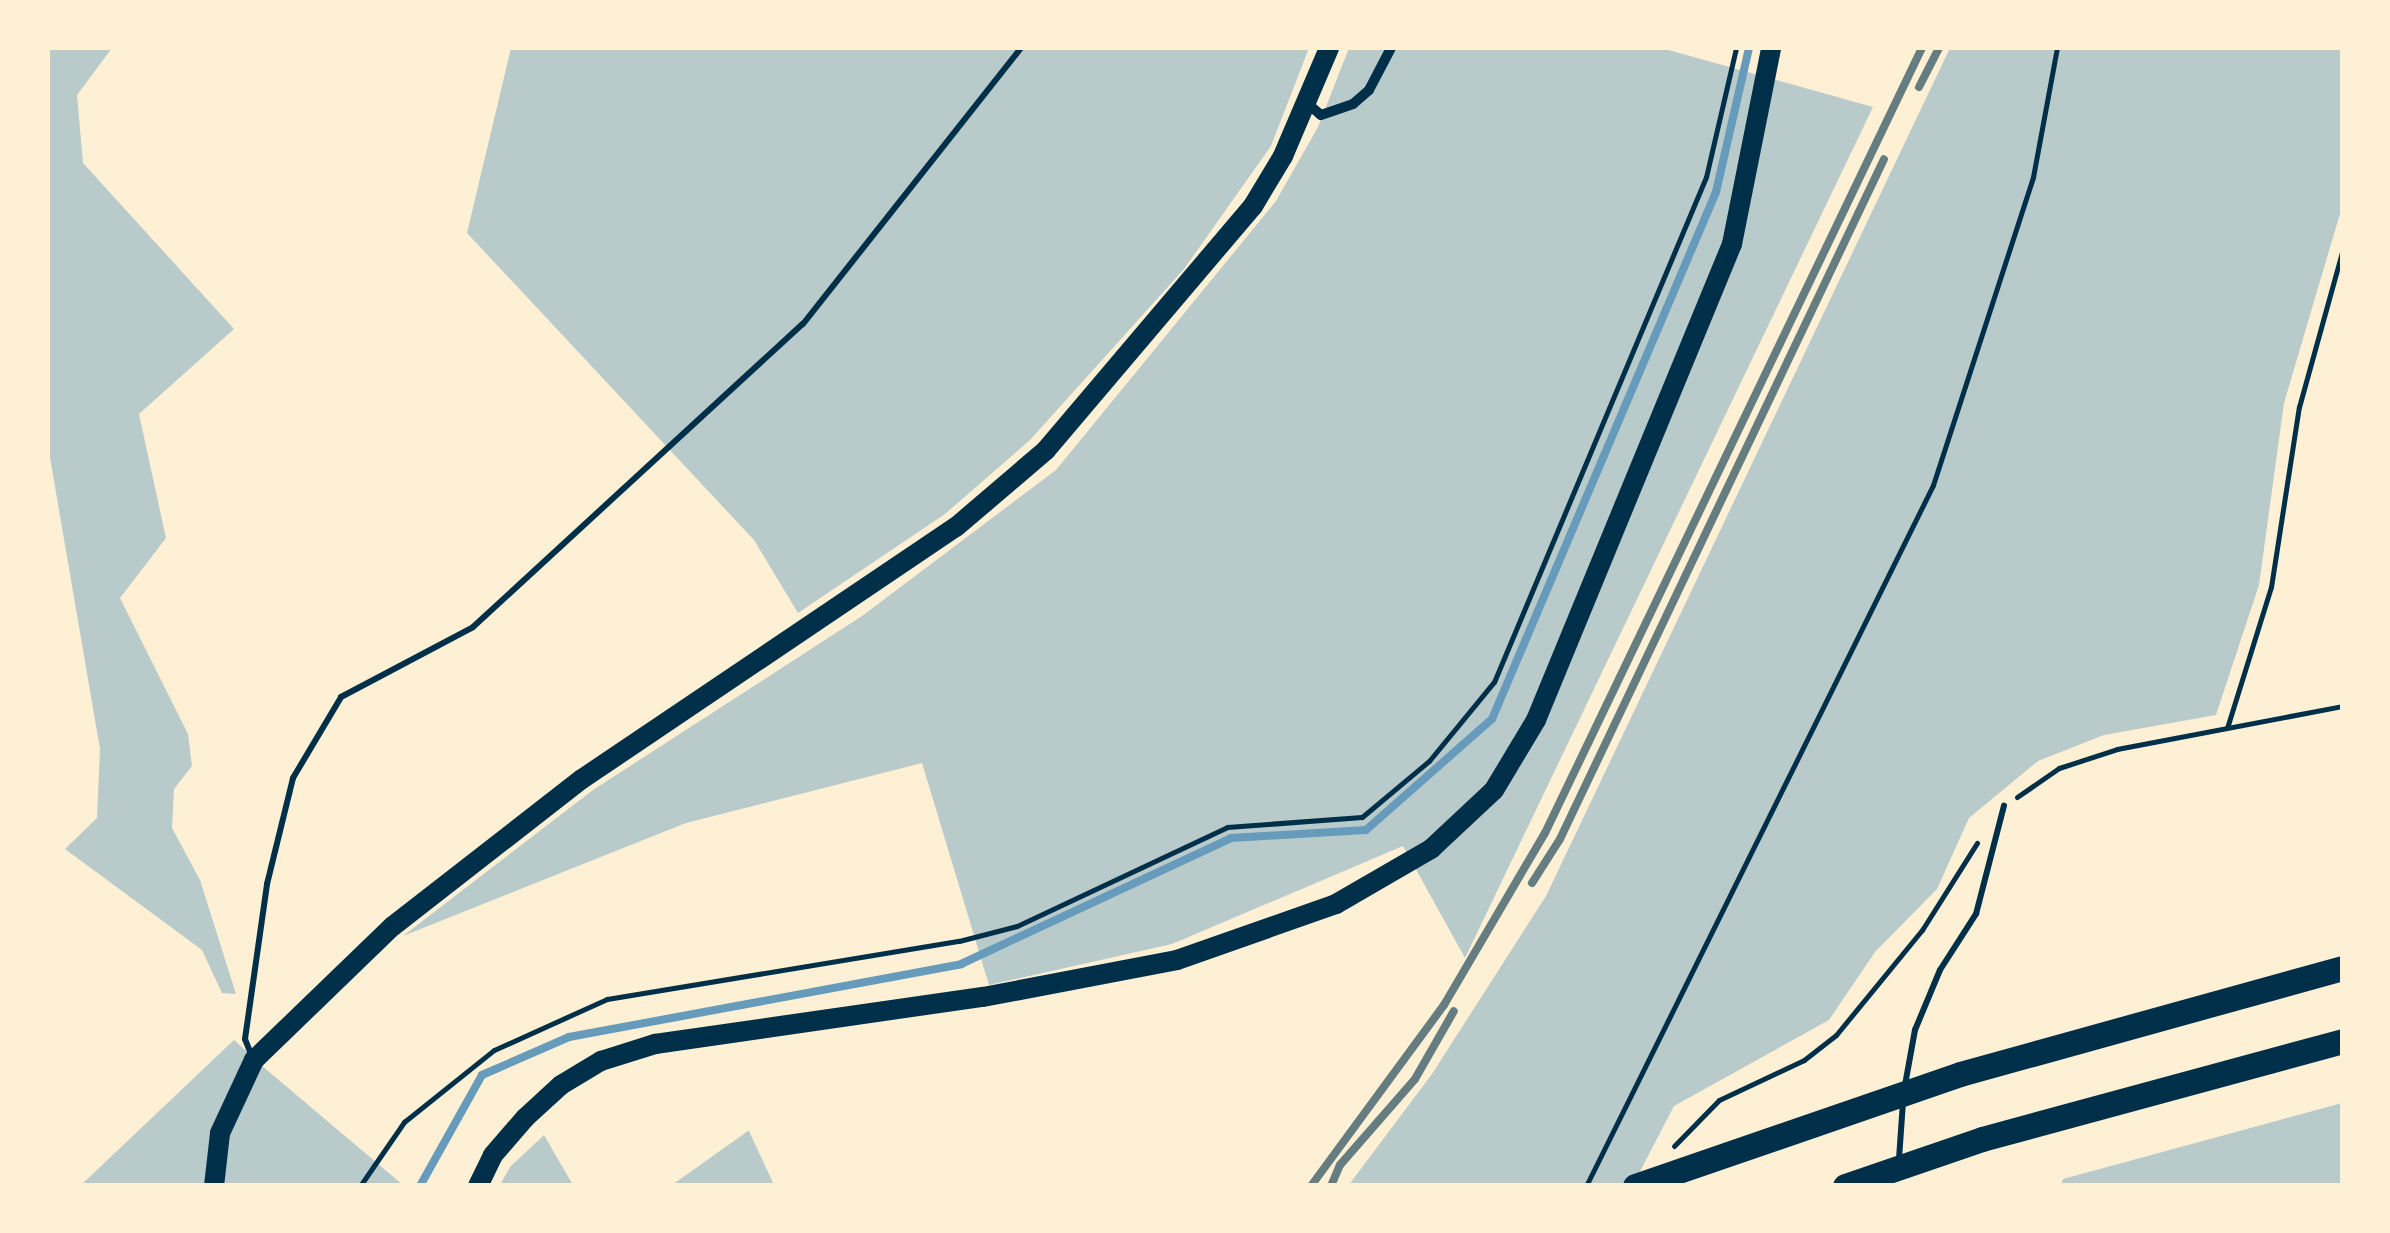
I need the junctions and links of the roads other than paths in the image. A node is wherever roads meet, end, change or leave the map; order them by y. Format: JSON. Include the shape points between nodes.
{"nodes":[{"id":1,"x":1022,"y":48,"type":"edge"},
{"id":2,"x":1329,"y":48,"type":"edge"},
{"id":3,"x":1391,"y":48,"type":"edge"},
{"id":4,"x":1772,"y":48,"type":"edge"},
{"id":5,"x":1307,"y":103,"type":"junction"},
{"id":6,"x":2004,"y":806,"type":"road end"},
{"id":7,"x":2342,"y":968,"type":"edge"},
{"id":8,"x":2342,"y":1041,"type":"edge"},
{"id":9,"x":254,"y":1060,"type":"junction"},
{"id":10,"x":214,"y":1186,"type":"edge"},
{"id":11,"x":478,"y":1186,"type":"edge"},
{"id":12,"x":1635,"y":1186,"type":"edge"},
{"id":13,"x":1845,"y":1186,"type":"edge"},
{"id":14,"x":1896,"y":1186,"type":"edge"}],
"edges":[{"from":1,"to":9,"type":"lane","via":[[802,324],[473,627],[341,697],[293,778],[266,884],[245,1039]]},
{"from":2,"to":5,"type":"main road"},
{"from":3,"to":5,"type":"street","via":[[1353,104],[1321,114]]},
{"from":4,"to":11,"type":"main road","via":[[1732,244],[1536,720],[1494,790],[1431,849],[1336,904],[1177,960],[982,997],[655,1044],[601,1061],[561,1084],[525,1118],[493,1155]]},
{"from":5,"to":9,"type":"main road","via":[[1253,206],[1046,450],[956,527],[582,779],[393,926]]},
{"from":6,"to":14,"type":"lane","via":[[1976,914],[1940,970],[1915,1030]]},
{"from":7,"to":12,"type":"highway","via":[[1960,1074]]},
{"from":8,"to":13,"type":"highway","via":[[1982,1138]]},
{"from":9,"to":10,"type":"main road","via":[[220,1133]]}]}
